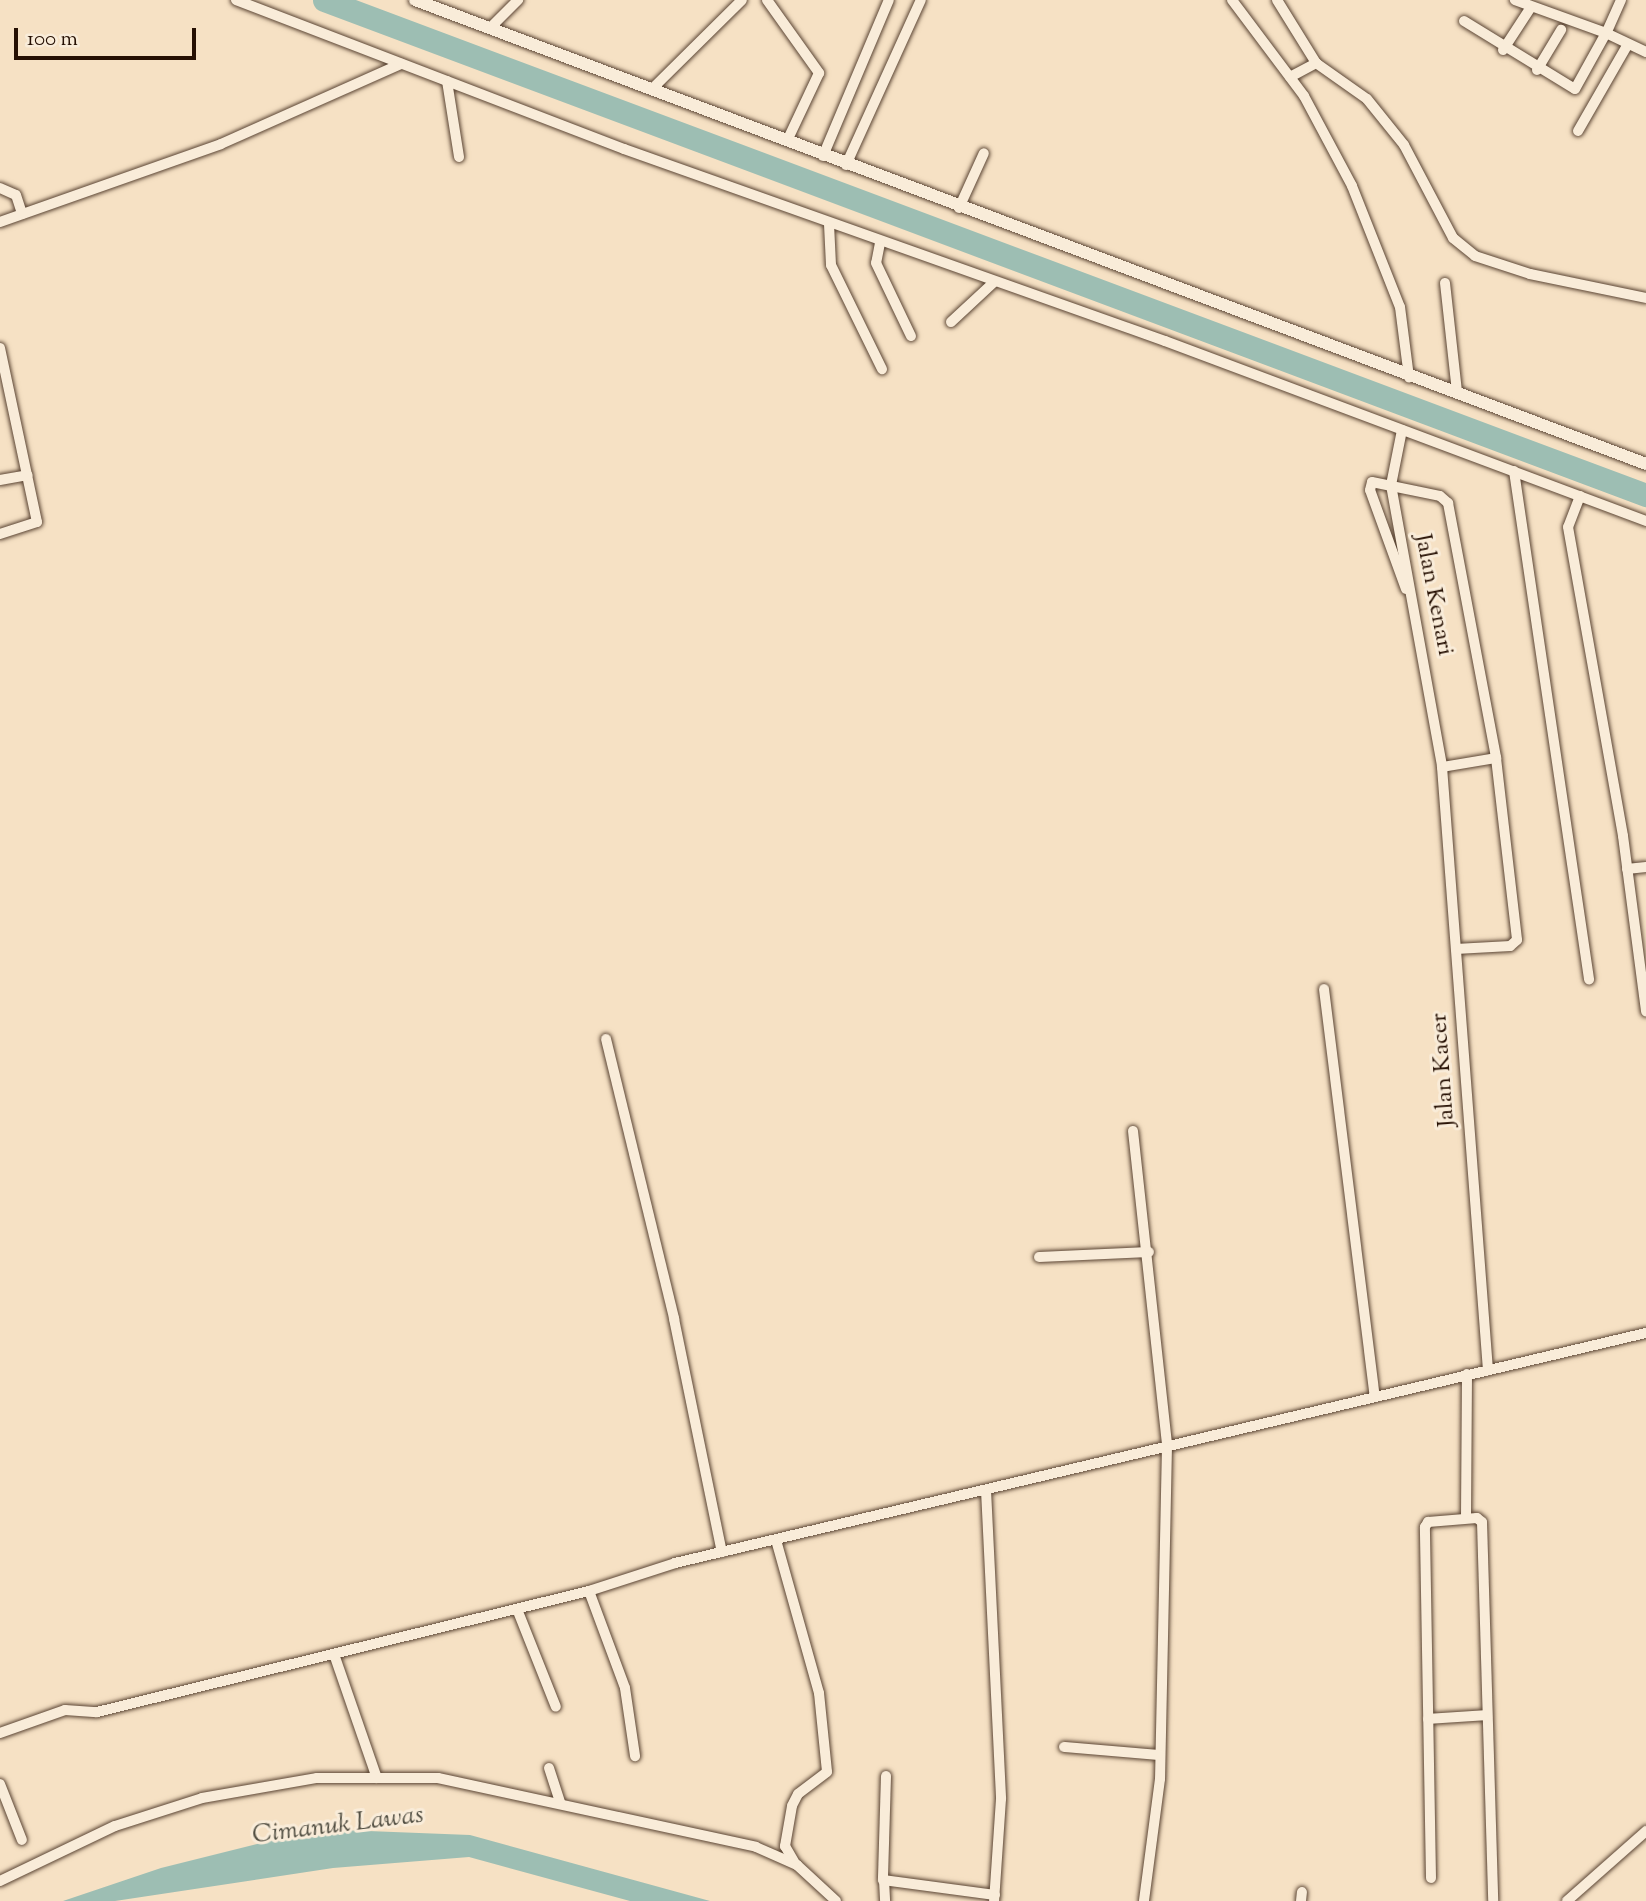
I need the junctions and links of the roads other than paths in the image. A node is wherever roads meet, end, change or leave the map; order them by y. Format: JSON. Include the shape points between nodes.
{"nodes":[{"id":1,"x":236,"y":0,"type":"edge"},
{"id":2,"x":415,"y":0,"type":"edge"},
{"id":3,"x":518,"y":0,"type":"edge"},
{"id":4,"x":742,"y":0,"type":"edge"},
{"id":5,"x":767,"y":0,"type":"edge"},
{"id":6,"x":888,"y":0,"type":"edge"},
{"id":7,"x":921,"y":0,"type":"edge"},
{"id":8,"x":1232,"y":0,"type":"edge"},
{"id":9,"x":1277,"y":0,"type":"edge"},
{"id":10,"x":1514,"y":0,"type":"edge"},
{"id":11,"x":1620,"y":0,"type":"edge"},
{"id":12,"x":1531,"y":7,"type":"junction"},
{"id":13,"x":1464,"y":21,"type":"dead end"},
{"id":14,"x":490,"y":28,"type":"junction"},
{"id":15,"x":1561,"y":30,"type":"dead end"},
{"id":16,"x":1605,"y":33,"type":"junction"},
{"id":17,"x":1628,"y":44,"type":"junction"},
{"id":18,"x":1644,"y":49,"type":"edge"},
{"id":19,"x":1503,"y":50,"type":"junction"},
{"id":20,"x":1316,"y":63,"type":"junction"},
{"id":21,"x":401,"y":64,"type":"junction"},
{"id":22,"x":1537,"y":70,"type":"junction"},
{"id":23,"x":1290,"y":77,"type":"junction"},
{"id":24,"x":446,"y":81,"type":"junction"},
{"id":25,"x":653,"y":88,"type":"junction"},
{"id":26,"x":1578,"y":131,"type":"dead end"},
{"id":27,"x":787,"y":141,"type":"junction"},
{"id":28,"x":984,"y":153,"type":"dead end"},
{"id":29,"x":458,"y":157,"type":"dead end"},
{"id":30,"x":835,"y":160,"type":"junction"},
{"id":31,"x":0,"y":188,"type":"edge"},
{"id":32,"x":959,"y":208,"type":"junction"},
{"id":33,"x":22,"y":214,"type":"junction"},
{"id":34,"x":0,"y":222,"type":"edge"},
{"id":35,"x":829,"y":224,"type":"junction"},
{"id":36,"x":880,"y":243,"type":"junction"},
{"id":37,"x":994,"y":282,"type":"junction"},
{"id":38,"x":1445,"y":282,"type":"dead end"},
{"id":39,"x":1646,"y":298,"type":"edge"},
{"id":40,"x":951,"y":322,"type":"dead end"},
{"id":41,"x":911,"y":337,"type":"dead end"},
{"id":42,"x":0,"y":348,"type":"edge"},
{"id":43,"x":882,"y":369,"type":"dead end"},
{"id":44,"x":1409,"y":377,"type":"junction"},
{"id":45,"x":1457,"y":392,"type":"junction"},
{"id":46,"x":1402,"y":430,"type":"junction"},
{"id":47,"x":1646,"y":464,"type":"edge"},
{"id":48,"x":1514,"y":471,"type":"junction"},
{"id":49,"x":29,"y":475,"type":"junction"},
{"id":50,"x":0,"y":480,"type":"edge"},
{"id":51,"x":1391,"y":485,"type":"junction"},
{"id":52,"x":1580,"y":496,"type":"junction"},
{"id":53,"x":1646,"y":521,"type":"edge"},
{"id":54,"x":0,"y":534,"type":"edge"},
{"id":55,"x":1418,"y":624,"type":"junction"},
{"id":56,"x":1496,"y":758,"type":"junction"},
{"id":57,"x":1442,"y":767,"type":"junction"},
{"id":58,"x":1646,"y":867,"type":"edge"},
{"id":59,"x":1627,"y":869,"type":"junction"},
{"id":60,"x":1456,"y":949,"type":"junction"},
{"id":61,"x":1588,"y":979,"type":"dead end"},
{"id":62,"x":1324,"y":989,"type":"dead end"},
{"id":63,"x":1646,"y":1011,"type":"edge"},
{"id":64,"x":606,"y":1039,"type":"dead end"},
{"id":65,"x":1133,"y":1131,"type":"dead end"},
{"id":66,"x":1149,"y":1252,"type":"junction"},
{"id":67,"x":1039,"y":1257,"type":"dead end"},
{"id":68,"x":1646,"y":1333,"type":"edge"},
{"id":69,"x":1488,"y":1370,"type":"junction"},
{"id":70,"x":1467,"y":1374,"type":"junction"},
{"id":71,"x":1375,"y":1396,"type":"junction"},
{"id":72,"x":1167,"y":1446,"type":"junction"},
{"id":73,"x":986,"y":1490,"type":"junction"},
{"id":74,"x":1466,"y":1518,"type":"junction"},
{"id":75,"x":776,"y":1540,"type":"junction"},
{"id":76,"x":722,"y":1552,"type":"junction"},
{"id":77,"x":589,"y":1591,"type":"junction"},
{"id":78,"x":517,"y":1609,"type":"junction"},
{"id":79,"x":334,"y":1654,"type":"junction"},
{"id":80,"x":556,"y":1707,"type":"dead end"},
{"id":81,"x":1488,"y":1715,"type":"junction"},
{"id":82,"x":0,"y":1719,"type":"edge"},
{"id":83,"x":1428,"y":1719,"type":"junction"},
{"id":84,"x":2,"y":1732,"type":"edge"},
{"id":85,"x":1064,"y":1747,"type":"dead end"},
{"id":86,"x":1160,"y":1755,"type":"junction"},
{"id":87,"x":635,"y":1756,"type":"dead end"},
{"id":88,"x":549,"y":1768,"type":"dead end"},
{"id":89,"x":886,"y":1776,"type":"dead end"},
{"id":90,"x":377,"y":1778,"type":"junction"},
{"id":91,"x":0,"y":1784,"type":"edge"},
{"id":92,"x":560,"y":1802,"type":"junction"},
{"id":93,"x":1646,"y":1831,"type":"edge"},
{"id":94,"x":22,"y":1840,"type":"dead end"},
{"id":95,"x":797,"y":1865,"type":"junction"},
{"id":96,"x":1431,"y":1878,"type":"dead end"},
{"id":97,"x":884,"y":1880,"type":"junction"},
{"id":98,"x":0,"y":1881,"type":"edge"},
{"id":99,"x":995,"y":1898,"type":"edge"},
{"id":100,"x":836,"y":1901,"type":"edge"},
{"id":101,"x":885,"y":1901,"type":"edge"},
{"id":102,"x":1144,"y":1901,"type":"edge"},
{"id":103,"x":1493,"y":1901,"type":"edge"},
{"id":104,"x":1567,"y":1901,"type":"edge"}],
"edges":[{"from":1,"to":21,"type":"street"},
{"from":2,"to":14,"type":"street"},
{"from":3,"to":14,"type":"street"},
{"from":4,"to":25,"type":"street"},
{"from":5,"to":27,"type":"street","via":[[820,73]]},
{"from":6,"to":30,"type":"street"},
{"from":7,"to":30,"type":"street"},
{"from":8,"to":23,"type":"street"},
{"from":9,"to":20,"type":"street"},
{"from":10,"to":12,"type":"street"},
{"from":11,"to":16,"type":"street"},
{"from":12,"to":16,"type":"street"},
{"from":12,"to":19,"type":"street"},
{"from":13,"to":19,"type":"street"},
{"from":14,"to":25,"type":"street"},
{"from":15,"to":22,"type":"street"},
{"from":16,"to":17,"type":"street"},
{"from":16,"to":22,"type":"street","via":[[1575,89]]},
{"from":17,"to":18,"type":"street"},
{"from":17,"to":26,"type":"street"},
{"from":19,"to":22,"type":"street"},
{"from":20,"to":23,"type":"street"},
{"from":20,"to":39,"type":"street","via":[[1343,78],[1381,114],[1462,248],[1530,274]]},
{"from":21,"to":24,"type":"street"},
{"from":21,"to":33,"type":"street","via":[[221,144]]},
{"from":23,"to":44,"type":"street","via":[[1381,250],[1400,307]]},
{"from":24,"to":29,"type":"street"},
{"from":24,"to":35,"type":"street"},
{"from":25,"to":27,"type":"street"},
{"from":27,"to":30,"type":"street"},
{"from":28,"to":32,"type":"street"},
{"from":30,"to":32,"type":"street"},
{"from":31,"to":33,"type":"street","via":[[16,195]]},
{"from":32,"to":44,"type":"street"},
{"from":33,"to":34,"type":"street"},
{"from":35,"to":36,"type":"street"},
{"from":35,"to":43,"type":"street","via":[[831,265]]},
{"from":36,"to":37,"type":"street"},
{"from":36,"to":41,"type":"street","via":[[876,263]]},
{"from":37,"to":40,"type":"street"},
{"from":37,"to":46,"type":"street"},
{"from":38,"to":45,"type":"street"},
{"from":42,"to":49,"type":"street"},
{"from":44,"to":45,"type":"street"},
{"from":45,"to":47,"type":"street"},
{"from":46,"to":48,"type":"street"},
{"from":46,"to":51,"type":"street","name":"Jalan Kenari"},
{"from":48,"to":52,"type":"street"},
{"from":48,"to":61,"type":"street"},
{"from":49,"to":50,"type":"street"},
{"from":49,"to":54,"type":"street","via":[[36,524]]},
{"from":51,"to":55,"type":"street","name":"Jalan Kenari"},
{"from":51,"to":55,"type":"street","via":[[1370,485]]},
{"from":51,"to":56,"type":"street","via":[[1440,496],[1448,503]]},
{"from":52,"to":53,"type":"street"},
{"from":52,"to":59,"type":"street","via":[[1568,527]]},
{"from":55,"to":57,"type":"street","name":"Jalan Kenari"},
{"from":56,"to":57,"type":"street"},
{"from":56,"to":60,"type":"street","via":[[1517,940],[1510,946]]},
{"from":57,"to":60,"type":"street","name":"Jalan Kacer"},
{"from":58,"to":59,"type":"street"},
{"from":59,"to":63,"type":"street"},
{"from":60,"to":69,"type":"street","name":"Jalan Kacer"},
{"from":62,"to":71,"type":"street"},
{"from":64,"to":76,"type":"street","via":[[674,1319]]},
{"from":65,"to":66,"type":"street"},
{"from":66,"to":67,"type":"street"},
{"from":66,"to":72,"type":"street"},
{"from":68,"to":69,"type":"street"},
{"from":69,"to":70,"type":"street"},
{"from":70,"to":71,"type":"street"},
{"from":70,"to":74,"type":"street"},
{"from":71,"to":72,"type":"street"},
{"from":72,"to":73,"type":"street"},
{"from":72,"to":86,"type":"street"},
{"from":73,"to":75,"type":"street"},
{"from":73,"to":99,"type":"street","via":[[1000,1799]]},
{"from":74,"to":81,"type":"street","via":[[1482,1521]]},
{"from":74,"to":83,"type":"street","via":[[1428,1522],[1425,1527]]},
{"from":75,"to":76,"type":"street"},
{"from":75,"to":95,"type":"street","via":[[819,1693],[827,1772],[798,1794],[792,1806],[785,1846]]},
{"from":76,"to":77,"type":"street"},
{"from":77,"to":78,"type":"street"},
{"from":77,"to":87,"type":"street","via":[[625,1688]]},
{"from":78,"to":79,"type":"street"},
{"from":78,"to":80,"type":"street"},
{"from":79,"to":84,"type":"street","via":[[97,1712],[65,1710]]},
{"from":79,"to":90,"type":"street"},
{"from":81,"to":83,"type":"street"},
{"from":81,"to":103,"type":"street"},
{"from":82,"to":84,"type":"street"},
{"from":83,"to":96,"type":"street"},
{"from":85,"to":86,"type":"street"},
{"from":86,"to":102,"type":"street"},
{"from":88,"to":92,"type":"street"},
{"from":89,"to":97,"type":"street"},
{"from":90,"to":92,"type":"street","via":[[438,1778]]},
{"from":90,"to":98,"type":"street","via":[[317,1779],[202,1798],[116,1826]]},
{"from":91,"to":94,"type":"street"},
{"from":92,"to":95,"type":"street","via":[[756,1847]]},
{"from":93,"to":104,"type":"street"},
{"from":95,"to":100,"type":"street"},
{"from":97,"to":99,"type":"street"},
{"from":97,"to":101,"type":"street"}]}
